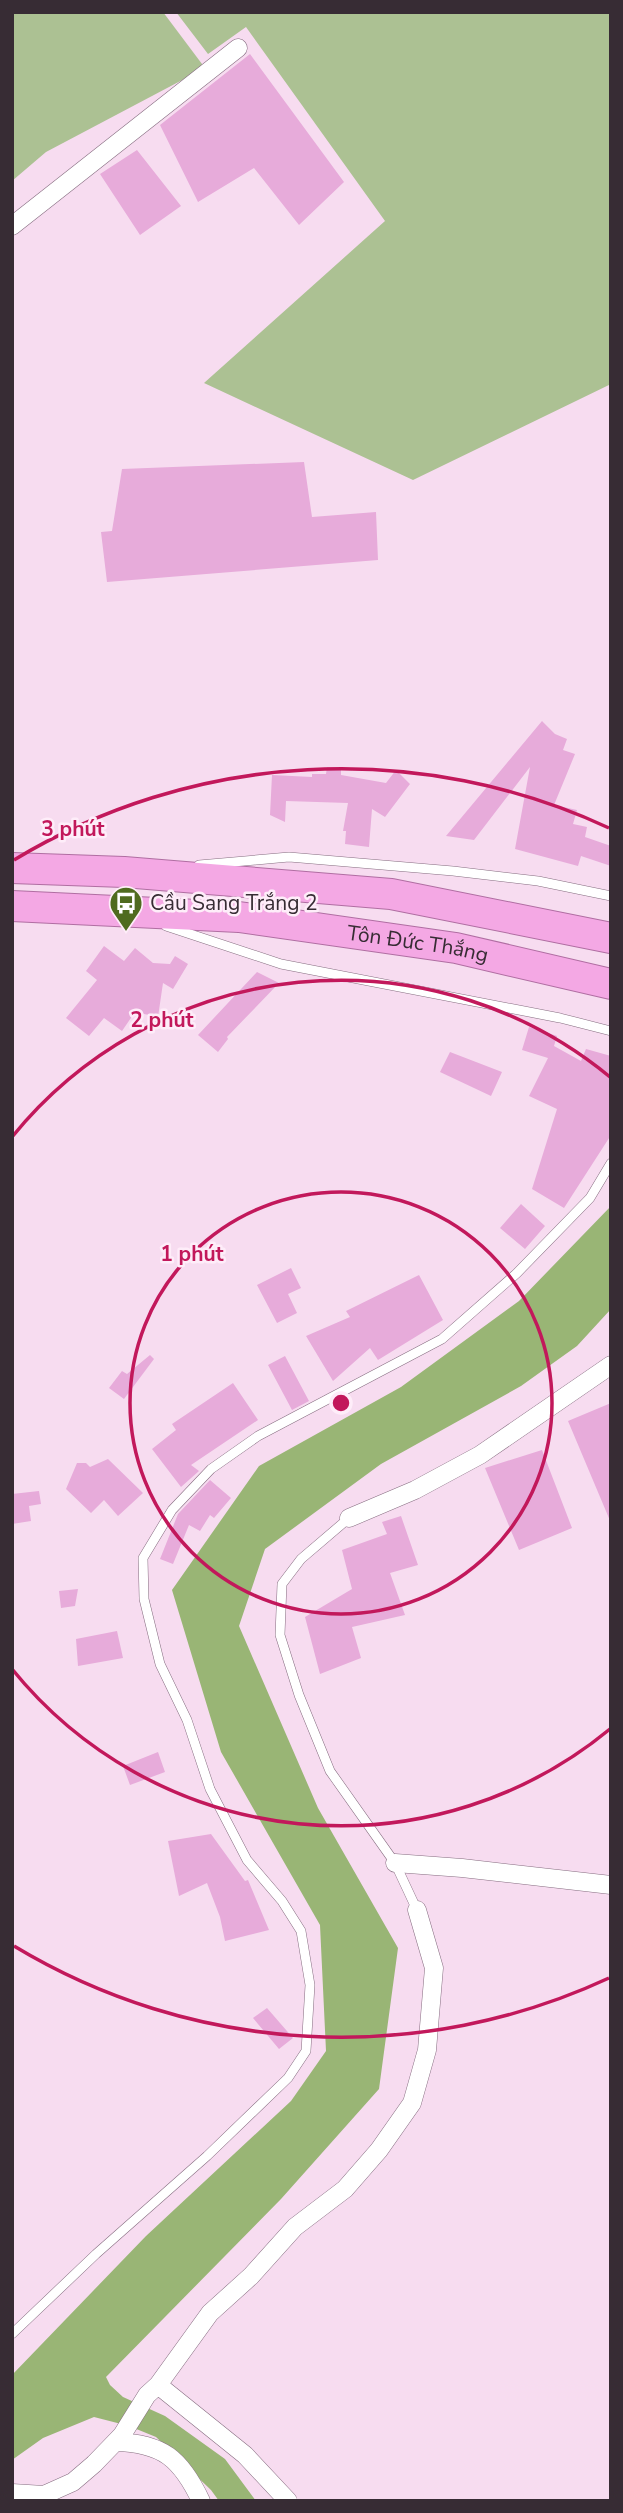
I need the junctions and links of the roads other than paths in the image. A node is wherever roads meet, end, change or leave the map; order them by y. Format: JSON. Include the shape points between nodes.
{"nodes":[{"id":1,"x":239,"y":48,"type":"dead end"},
{"id":2,"x":12,"y":226,"type":"edge"},
{"id":3,"x":193,"y":866,"type":"dead end"},
{"id":4,"x":12,"y":867,"type":"edge"},
{"id":5,"x":179,"y":867,"type":"dead end"},
{"id":6,"x":124,"y":872,"type":"junction"},
{"id":7,"x":611,"y":896,"type":"edge"},
{"id":8,"x":12,"y":906,"type":"edge"},
{"id":9,"x":121,"y":911,"type":"junction"},
{"id":10,"x":611,"y":938,"type":"edge"},
{"id":11,"x":611,"y":984,"type":"edge"},
{"id":12,"x":611,"y":1031,"type":"edge"},
{"id":13,"x":611,"y":1163,"type":"edge"},
{"id":14,"x":611,"y":1365,"type":"edge"},
{"id":15,"x":349,"y":1518,"type":"joint"},
{"id":16,"x":395,"y":1863,"type":"junction"},
{"id":17,"x":611,"y":1885,"type":"edge"},
{"id":18,"x":417,"y":1910,"type":"joint"},
{"id":19,"x":12,"y":2333,"type":"edge"},
{"id":20,"x":152,"y":2390,"type":"junction"},
{"id":21,"x":119,"y":2439,"type":"junction"},
{"id":22,"x":12,"y":2493,"type":"edge"},
{"id":23,"x":201,"y":2501,"type":"edge"},
{"id":24,"x":288,"y":2501,"type":"edge"}],
"edges":[{"from":1,"to":2,"type":"street"},
{"from":3,"to":7,"type":"lane","via":[[289,857],[538,881]]},
{"from":4,"to":6,"type":"highway","name":"Tôn Đức Thắng"},
{"from":5,"to":6,"type":"lane"},
{"from":6,"to":10,"type":"highway","name":"Tôn Đức Thắng","via":[[391,894]]},
{"from":8,"to":9,"type":"highway","name":"Tôn Đức Thắng"},
{"from":9,"to":11,"type":"highway","name":"Tôn Đức Thắng","via":[[239,917],[456,948]]},
{"from":9,"to":12,"type":"lane","via":[[281,964]]},
{"from":13,"to":19,"type":"lane","via":[[590,1198],[517,1273],[442,1339],[258,1436],[211,1469],[172,1510],[143,1558],[144,1599],[160,1664],[187,1720],[210,1789],[247,1860],[301,1931],[310,1985],[306,2051],[288,2078],[225,2139]]},
{"from":14,"to":15,"type":"street","via":[[480,1455]]},
{"from":15,"to":16,"type":"lane","via":[[301,1559],[282,1584],[280,1635],[330,1772]]},
{"from":16,"to":17,"type":"street"},
{"from":16,"to":18,"type":"lane"},
{"from":18,"to":20,"type":"street","via":[[434,1968],[427,2050],[412,2103],[345,2189],[295,2227],[210,2313]]},
{"from":20,"to":21,"type":"street"},
{"from":20,"to":24,"type":"street","via":[[245,2455]]},
{"from":21,"to":22,"type":"street","via":[[73,2482],[44,2495]]},
{"from":21,"to":23,"type":"street","via":[[162,2450],[183,2467]]}]}
